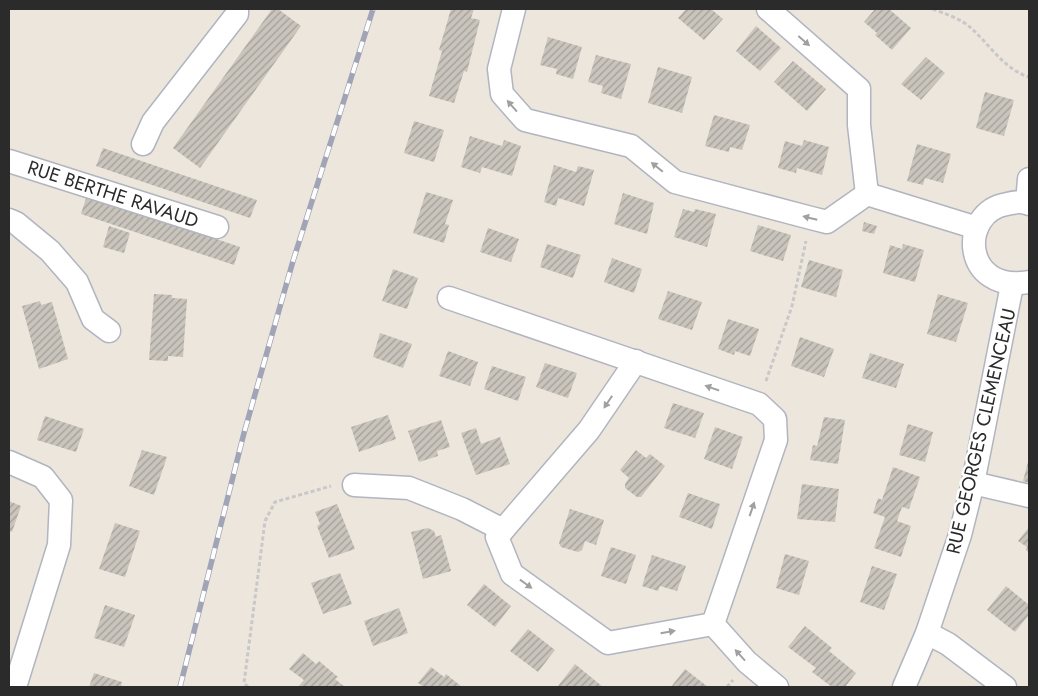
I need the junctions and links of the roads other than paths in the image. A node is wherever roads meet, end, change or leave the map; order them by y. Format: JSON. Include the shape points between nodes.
{"nodes":[{"id":1,"x":237,"y":9,"type":"edge"},
{"id":2,"x":514,"y":9,"type":"edge"},
{"id":3,"x":768,"y":9,"type":"edge"},
{"id":4,"x":143,"y":144,"type":"dead end"},
{"id":5,"x":9,"y":161,"type":"edge"},
{"id":6,"x":1029,"y":178,"type":"edge"},
{"id":7,"x":867,"y":194,"type":"junction"},
{"id":8,"x":1028,"y":204,"type":"edge"},
{"id":9,"x":9,"y":220,"type":"edge"},
{"id":10,"x":217,"y":227,"type":"dead end"},
{"id":11,"x":977,"y":228,"type":"junction"},
{"id":12,"x":1021,"y":284,"type":"edge"},
{"id":13,"x":449,"y":298,"type":"dead end"},
{"id":14,"x":109,"y":331,"type":"dead end"},
{"id":15,"x":636,"y":361,"type":"junction"},
{"id":16,"x":9,"y":462,"type":"edge"},
{"id":17,"x":973,"y":483,"type":"junction"},
{"id":18,"x":354,"y":485,"type":"road end"},
{"id":19,"x":1029,"y":496,"type":"edge"},
{"id":20,"x":503,"y":530,"type":"junction"},
{"id":21,"x":713,"y":624,"type":"junction"},
{"id":22,"x":927,"y":633,"type":"junction"},
{"id":23,"x":15,"y":657,"type":"edge"},
{"id":24,"x":15,"y":687,"type":"edge"},
{"id":25,"x":777,"y":687,"type":"edge"},
{"id":26,"x":904,"y":687,"type":"edge"},
{"id":27,"x":1006,"y":687,"type":"edge"}],
"edges":[{"from":1,"to":4,"type":"street","via":[[237,14],[153,122]]},
{"from":7,"to":2,"type":"street","one_way":true,"via":[[827,222],[675,182],[631,146],[525,120],[502,94],[499,69]]},
{"from":3,"to":7,"type":"street","one_way":true,"via":[[859,89],[859,125]]},
{"from":5,"to":10,"type":"street","name":"RUE BERTHE RAVAUD"},
{"from":6,"to":8,"type":"street"},
{"from":7,"to":11,"type":"street"},
{"from":8,"to":11,"type":"street","via":[[1000,205],[987,213]]},
{"from":9,"to":14,"type":"street","via":[[50,252],[77,282],[93,319]]},
{"from":11,"to":12,"type":"street","name":"RUE GEORGES CLEMENCEAU","via":[[974,241],[976,257],[984,271],[997,281]]},
{"from":12,"to":17,"type":"street","name":"RUE GEORGES CLEMENCEAU"},
{"from":13,"to":15,"type":"street"},
{"from":15,"to":20,"type":"street","one_way":true,"via":[[589,430]]},
{"from":21,"to":15,"type":"street","one_way":true,"via":[[776,440],[775,419],[758,404]]},
{"from":16,"to":23,"type":"street","via":[[43,477],[61,500],[59,545]]},
{"from":17,"to":19,"type":"street"},
{"from":17,"to":22,"type":"street","name":"RUE GEORGES CLEMENCEAU","via":[[960,534]]},
{"from":18,"to":20,"type":"street","via":[[410,488]]},
{"from":20,"to":21,"type":"street","one_way":true,"via":[[497,537],[512,574],[608,643]]},
{"from":25,"to":21,"type":"street","one_way":true,"via":[[747,662]]},
{"from":22,"to":26,"type":"street","name":"RUE GEORGES CLEMENCEAU"},
{"from":22,"to":27,"type":"street","via":[[948,644]]},
{"from":23,"to":24,"type":"street"}]}
